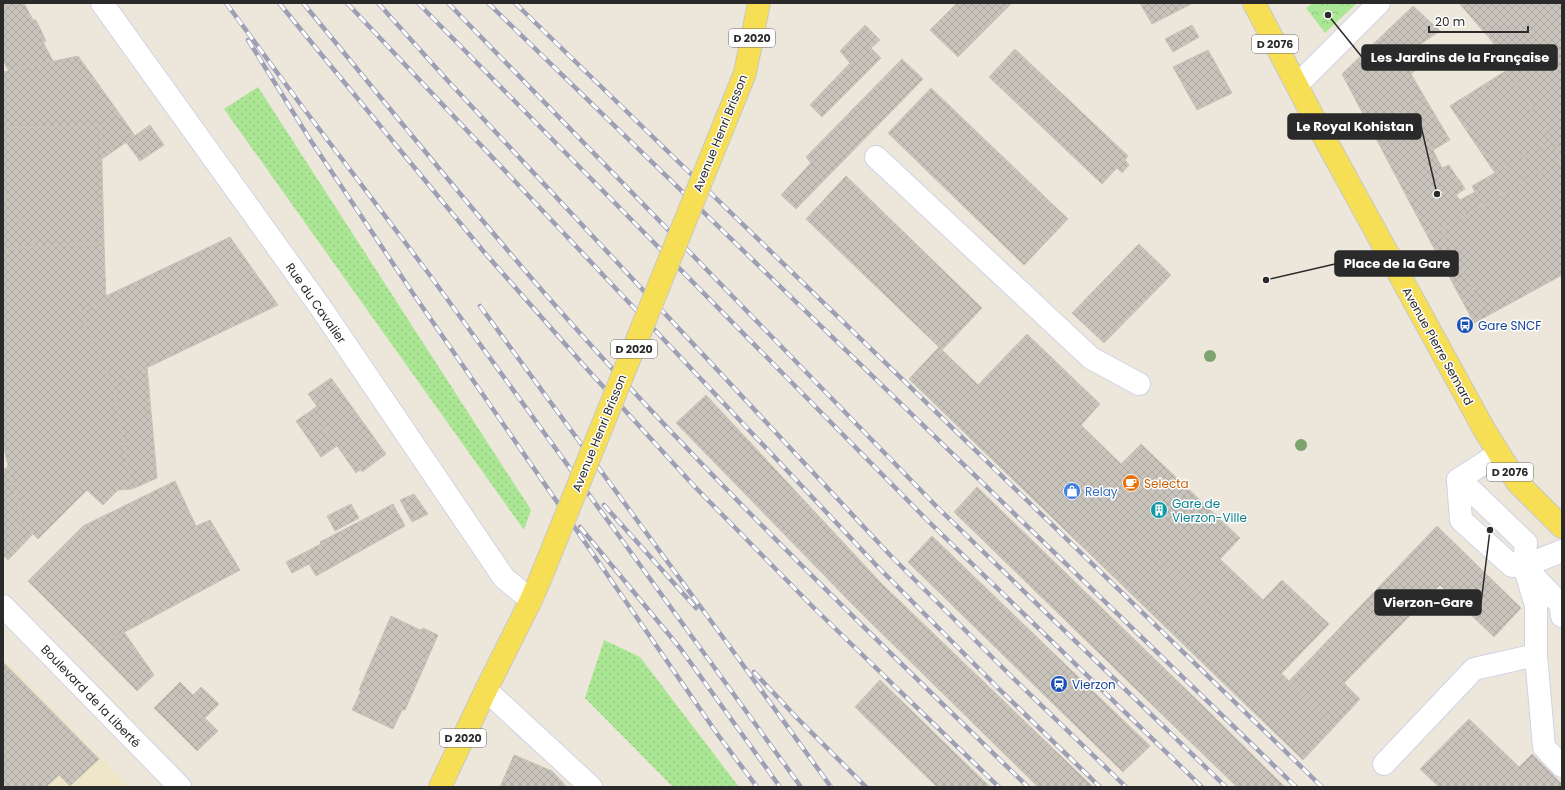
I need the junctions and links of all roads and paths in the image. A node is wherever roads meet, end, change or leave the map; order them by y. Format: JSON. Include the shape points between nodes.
{"nodes":[{"id":1,"x":102,"y":3,"type":"edge"},
{"id":2,"x":759,"y":3,"type":"edge"},
{"id":3,"x":1254,"y":3,"type":"edge"},
{"id":4,"x":1379,"y":3,"type":"edge"},
{"id":5,"x":1297,"y":85,"type":"junction"},
{"id":6,"x":876,"y":157,"type":"dead end"},
{"id":7,"x":1138,"y":384,"type":"dead end"},
{"id":8,"x":1498,"y":454,"type":"junction"},
{"id":9,"x":1458,"y":480,"type":"junction"},
{"id":10,"x":1562,"y":527,"type":"edge"},
{"id":11,"x":1562,"y":551,"type":"edge"},
{"id":12,"x":1524,"y":566,"type":"junction"},
{"id":13,"x":531,"y":600,"type":"junction"},
{"id":14,"x":3,"y":606,"type":"edge"},
{"id":15,"x":1562,"y":616,"type":"edge"},
{"id":16,"x":1536,"y":655,"type":"junction"},
{"id":17,"x":486,"y":690,"type":"junction"},
{"id":18,"x":1384,"y":764,"type":"dead end"},
{"id":19,"x":1562,"y":766,"type":"edge"},
{"id":20,"x":180,"y":787,"type":"edge"},
{"id":21,"x":440,"y":787,"type":"edge"},
{"id":22,"x":591,"y":787,"type":"edge"}],
"edges":[{"from":1,"to":13,"type":"street","name":"Rue du Cavalier","via":[[321,308],[504,578]]},
{"from":2,"to":13,"type":"main road","name":"Avenue Henri Brisson","number":"D 2020","bridge":true,"via":[[745,73]]},
{"from":3,"to":5,"type":"main road","name":"Avenue Pierre Semard","number":"D 2076"},
{"from":4,"to":5,"type":"street"},
{"from":5,"to":8,"type":"main road","name":"Avenue Pierre Semard","number":"D 2076"},
{"from":6,"to":7,"type":"street","via":[[1090,358]]},
{"from":8,"to":9,"type":"street"},
{"from":8,"to":10,"type":"main road","name":"Avenue Pierre Semard","number":"D 2076","via":[[1517,482]]},
{"from":9,"to":12,"type":"street","via":[[1526,543]]},
{"from":9,"to":12,"type":"street","via":[[1461,520],[1512,566]]},
{"from":11,"to":12,"type":"street"},
{"from":12,"to":15,"type":"street","via":[[1561,605]]},
{"from":12,"to":16,"type":"street","via":[[1536,605]]},
{"from":13,"to":17,"type":"main road","name":"Avenue Henri Brisson","number":"D 2020"},
{"from":14,"to":20,"type":"street","name":"Boulevard de la Liberté"},
{"from":16,"to":18,"type":"street","via":[[1474,669]]},
{"from":16,"to":19,"type":"street","via":[[1544,747]]},
{"from":17,"to":21,"type":"main road","name":"Avenue Henri Brisson","number":"D 2020"},
{"from":17,"to":22,"type":"street"}]}
